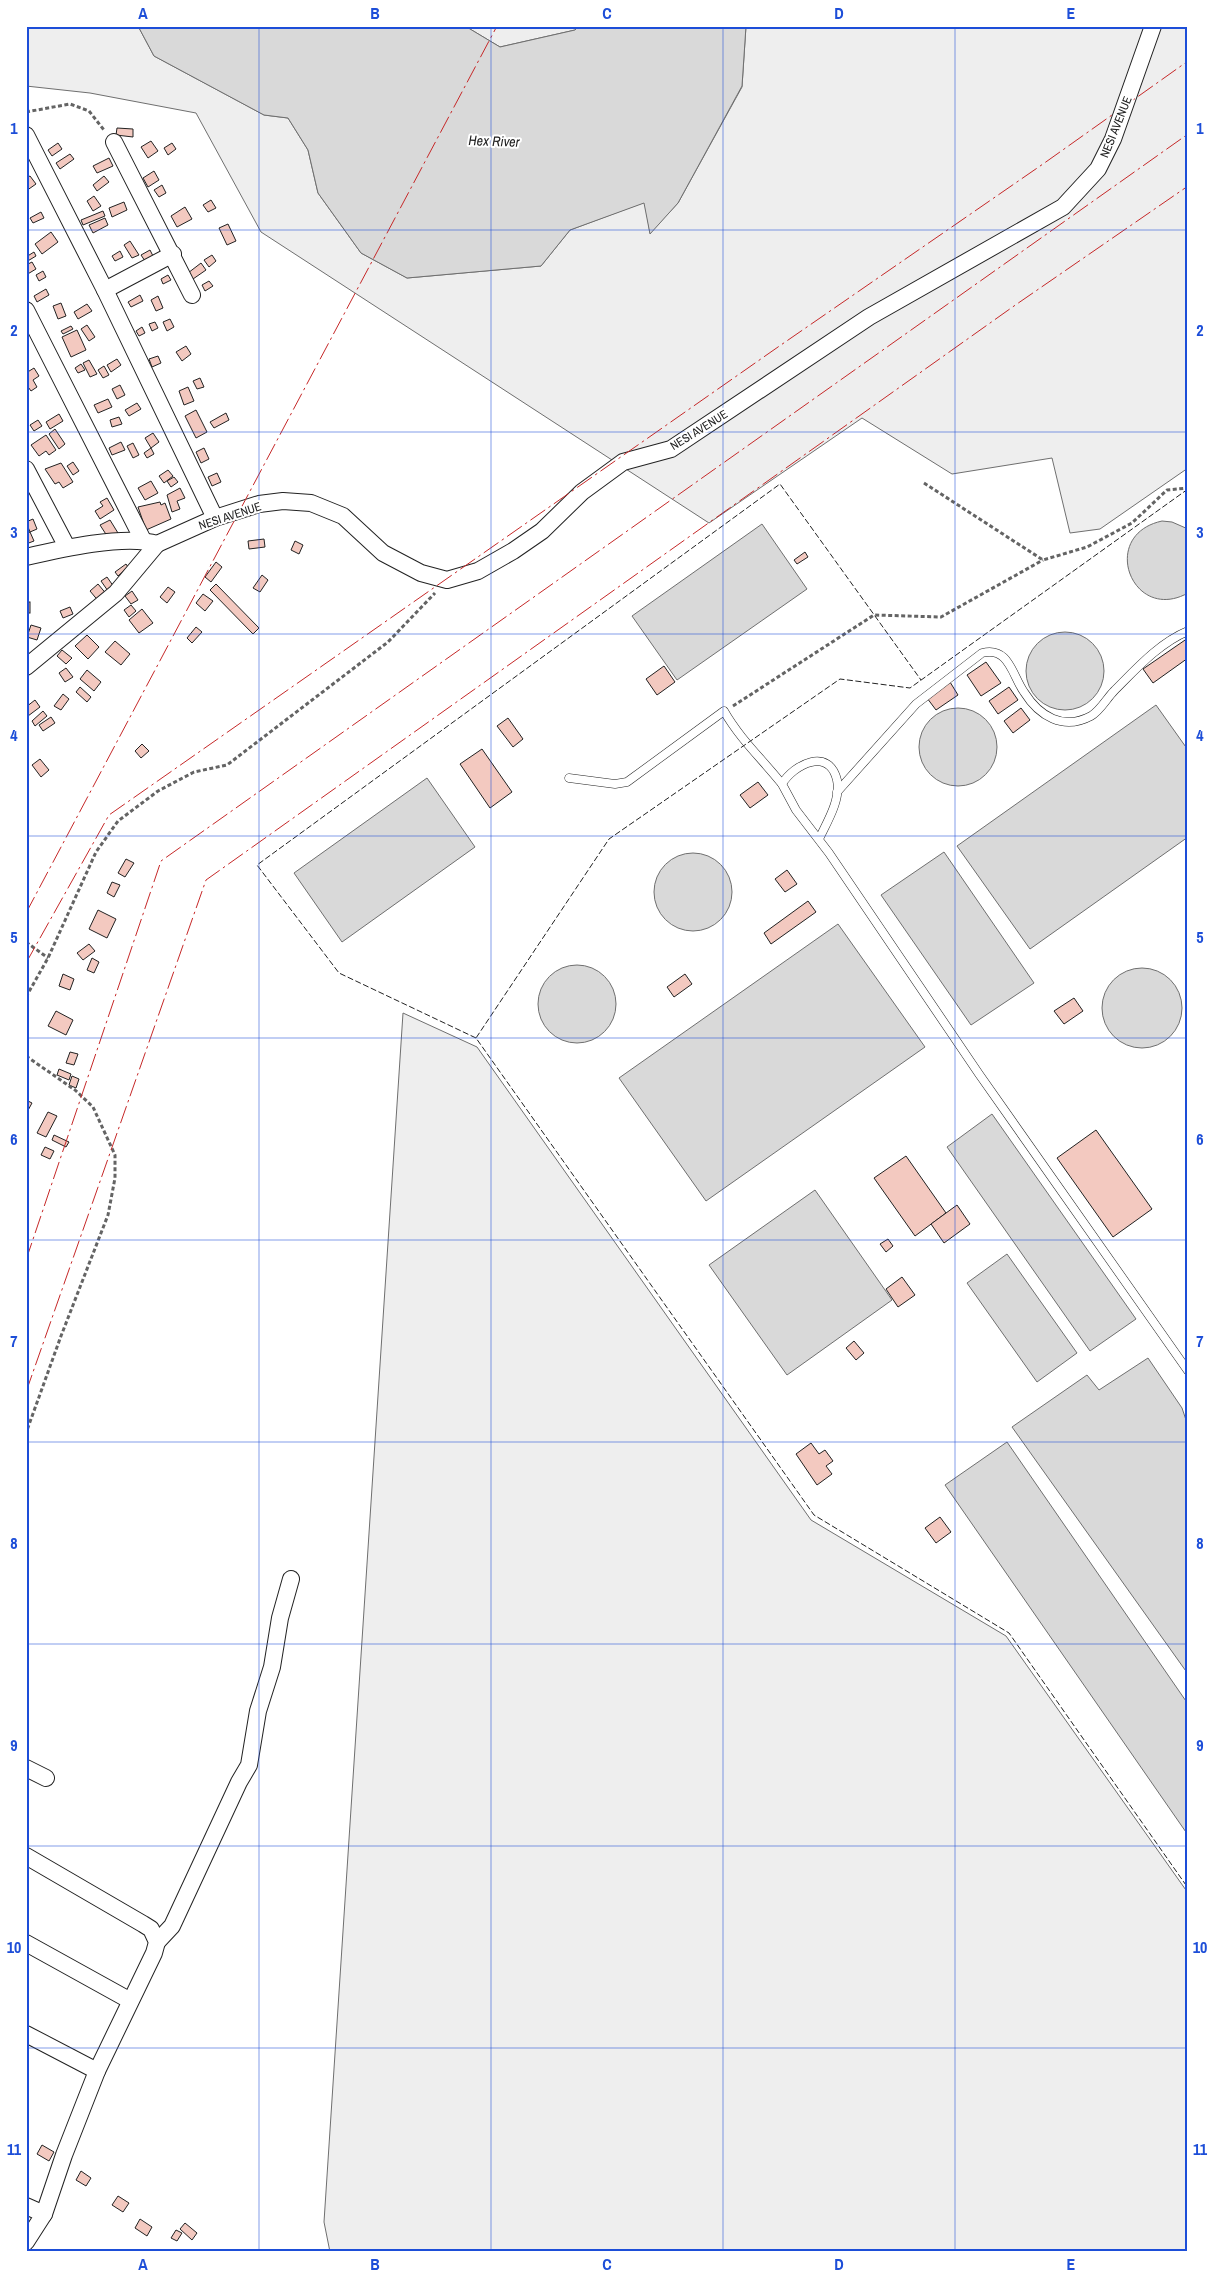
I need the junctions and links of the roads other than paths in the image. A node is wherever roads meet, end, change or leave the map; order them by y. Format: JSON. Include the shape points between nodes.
{"nodes":[{"id":1,"x":1153,"y":26,"type":"edge"},
{"id":2,"x":26,"y":135,"type":"edge"},
{"id":3,"x":114,"y":142,"type":"road end"},
{"id":4,"x":172,"y":254,"type":"junction"},
{"id":5,"x":105,"y":290,"type":"junction"},
{"id":6,"x":192,"y":295,"type":"dead end"},
{"id":7,"x":26,"y":310,"type":"edge"},
{"id":8,"x":26,"y":469,"type":"edge"},
{"id":9,"x":215,"y":518,"type":"junction"},
{"id":10,"x":150,"y":542,"type":"junction"},
{"id":11,"x":67,"y":547,"type":"junction"},
{"id":12,"x":26,"y":557,"type":"edge"},
{"id":13,"x":1188,"y":631,"type":"edge"},
{"id":14,"x":26,"y":667,"type":"edge"},
{"id":15,"x":569,"y":778,"type":"dead end"},
{"id":16,"x":782,"y":784,"type":"junction"},
{"id":17,"x":837,"y":792,"type":"junction"},
{"id":18,"x":819,"y":839,"type":"junction"},
{"id":19,"x":1188,"y":1372,"type":"edge"},
{"id":20,"x":291,"y":1579,"type":"dead end"},
{"id":21,"x":26,"y":1768,"type":"edge"},
{"id":22,"x":46,"y":1778,"type":"dead end"},
{"id":23,"x":26,"y":1856,"type":"edge"},
{"id":24,"x":157,"y":1942,"type":"junction"},
{"id":25,"x":26,"y":1943,"type":"edge"},
{"id":26,"x":129,"y":2000,"type":"junction"},
{"id":27,"x":26,"y":2034,"type":"edge"},
{"id":28,"x":97,"y":2071,"type":"junction"},
{"id":29,"x":26,"y":2206,"type":"edge"},
{"id":30,"x":44,"y":2214,"type":"junction"},
{"id":31,"x":26,"y":2242,"type":"edge"}],
"edges":[{"from":1,"to":9,"type":"street","name":"NESI AVENUE","via":[[1113,139],[1098,169],[1063,207],[868,317],[671,449],[623,462],[582,492],[542,531],[478,571],[447,580],[421,573],[383,553],[343,516],[311,504],[283,501],[259,504]]},
{"from":2,"to":5,"type":"street"},
{"from":3,"to":4,"type":"street"},
{"from":4,"to":5,"type":"street"},
{"from":4,"to":6,"type":"street"},
{"from":5,"to":9,"type":"street"},
{"from":7,"to":10,"type":"street"},
{"from":8,"to":11,"type":"street"},
{"from":9,"to":10,"type":"street","name":"NESI AVENUE"},
{"from":10,"to":11,"type":"street","name":"NESI AVENUE"},
{"from":10,"to":14,"type":"street","via":[[116,593]]},
{"from":11,"to":12,"type":"street","name":"NESI AVENUE"},
{"from":13,"to":17,"type":"lane","via":[[1151,655],[1092,715],[1078,721],[1049,719],[1035,708],[1002,655],[995,651],[982,653],[916,704]]},
{"from":15,"to":16,"type":"lane","via":[[615,784],[627,782],[724,711],[753,753]]},
{"from":16,"to":17,"type":"lane","via":[[793,770],[821,761],[837,780]]},
{"from":16,"to":18,"type":"lane","via":[[796,810]]},
{"from":17,"to":18,"type":"lane"},
{"from":18,"to":19,"type":"lane"},
{"from":20,"to":24,"type":"street","via":[[248,1765],[180,1911],[172,1926]]},
{"from":21,"to":22,"type":"street"},
{"from":23,"to":24,"type":"street","via":[[151,1929]]},
{"from":24,"to":26,"type":"street"},
{"from":25,"to":26,"type":"street"},
{"from":26,"to":28,"type":"street"},
{"from":27,"to":28,"type":"street"},
{"from":28,"to":30,"type":"street"},
{"from":29,"to":30,"type":"street"},
{"from":30,"to":31,"type":"street"}]}
